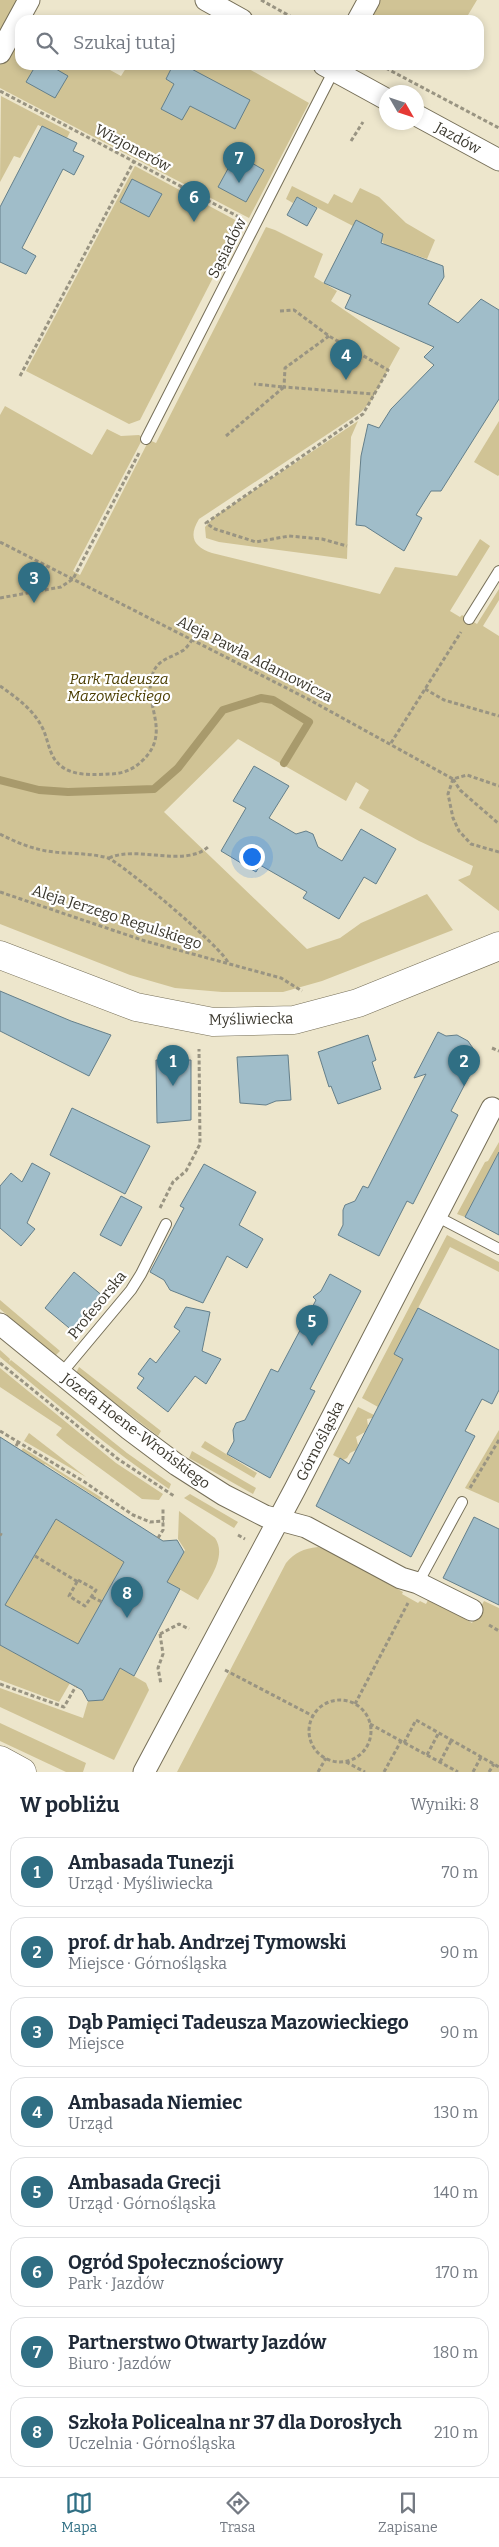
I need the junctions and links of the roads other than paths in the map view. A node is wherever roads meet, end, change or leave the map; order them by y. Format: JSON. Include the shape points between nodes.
{"nodes":[{"id":1,"x":29,"y":0,"type":"edge"},
{"id":2,"x":206,"y":0,"type":"edge"},
{"id":3,"x":369,"y":0,"type":"edge"},
{"id":4,"x":21,"y":15,"type":"edge"},
{"id":5,"x":233,"y":15,"type":"edge"},
{"id":6,"x":361,"y":15,"type":"edge"},
{"id":7,"x":15,"y":25,"type":"edge"},
{"id":8,"x":0,"y":52,"type":"edge"},
{"id":9,"x":330,"y":70,"type":"edge"},
{"id":10,"x":336,"y":70,"type":"edge"},
{"id":11,"x":379,"y":95,"type":"edge"},
{"id":12,"x":424,"y":119,"type":"edge"},
{"id":13,"x":499,"y":160,"type":"edge"},
{"id":14,"x":146,"y":439,"type":"road end"},
{"id":15,"x":499,"y":571,"type":"edge"},
{"id":16,"x":469,"y":620,"type":"road end"},
{"id":17,"x":499,"y":946,"type":"edge"},
{"id":18,"x":0,"y":955,"type":"edge"},
{"id":19,"x":495,"y":1109,"type":"edge"},
{"id":20,"x":436,"y":1216,"type":"junction"},
{"id":21,"x":166,"y":1224,"type":"dead end"},
{"id":22,"x":499,"y":1249,"type":"edge"},
{"id":23,"x":0,"y":1324,"type":"edge"},
{"id":24,"x":60,"y":1375,"type":"junction"},
{"id":25,"x":462,"y":1502,"type":"road end"},
{"id":26,"x":278,"y":1520,"type":"junction"},
{"id":27,"x":418,"y":1583,"type":"junction"},
{"id":28,"x":472,"y":1610,"type":"dead end"},
{"id":29,"x":0,"y":1760,"type":"edge"},
{"id":30,"x":22,"y":1772,"type":"edge"},
{"id":31,"x":144,"y":1772,"type":"edge"}],
"edges":[{"from":1,"to":4,"type":"street"},
{"from":2,"to":5,"type":"street"},
{"from":3,"to":6,"type":"street"},
{"from":7,"to":8,"type":"street"},
{"from":9,"to":14,"type":"lane","name":"Sąsiadów","via":[[256,226]]},
{"from":10,"to":11,"type":"street"},
{"from":12,"to":13,"type":"street","name":"Jazdów"},
{"from":15,"to":16,"type":"lane"},
{"from":17,"to":18,"type":"street","name":"Myśliwiecka","via":[[358,1003],[294,1020],[231,1022],[213,1022],[136,1007]]},
{"from":19,"to":20,"type":"street","name":"Górnośląska"},
{"from":20,"to":22,"type":"lane"},
{"from":20,"to":26,"type":"street","name":"Górnośląska"},
{"from":21,"to":24,"type":"lane","name":"Profesorska","via":[[131,1290]]},
{"from":23,"to":24,"type":"street","name":"Józefa Hoene-Wrońskiego"},
{"from":24,"to":26,"type":"street","name":"Józefa Hoene-Wrońskiego","via":[[176,1465],[251,1510]]},
{"from":25,"to":27,"type":"lane"},
{"from":26,"to":27,"type":"street","name":"Józefa Hoene-Wrońskiego","via":[[306,1527],[401,1578]]},
{"from":26,"to":31,"type":"street","name":"Górnośląska"},
{"from":27,"to":28,"type":"street","name":"Józefa Hoene-Wrońskiego"},
{"from":29,"to":30,"type":"street"}]}
